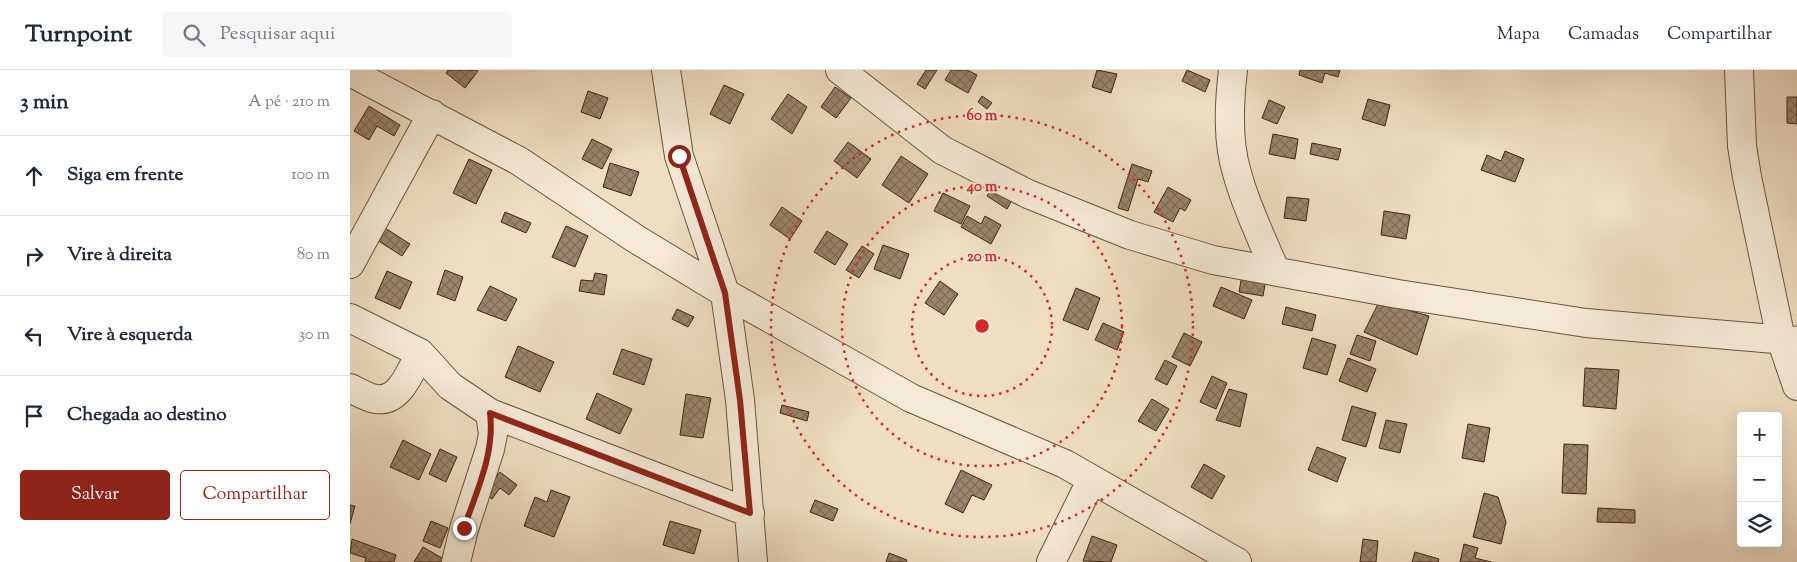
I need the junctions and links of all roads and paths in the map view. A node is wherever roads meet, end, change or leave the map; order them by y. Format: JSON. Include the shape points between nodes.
{"nodes":[{"id":1,"x":666,"y":70,"type":"edge"},
{"id":2,"x":840,"y":70,"type":"edge"},
{"id":3,"x":1233,"y":70,"type":"edge"},
{"id":4,"x":1739,"y":70,"type":"edge"},
{"id":5,"x":350,"y":72,"type":"edge"},
{"id":6,"x":432,"y":114,"type":"junction"},
{"id":7,"x":350,"y":264,"type":"edge"},
{"id":8,"x":1275,"y":270,"type":"junction"},
{"id":9,"x":725,"y":293,"type":"junction"},
{"id":10,"x":350,"y":318,"type":"edge"},
{"id":11,"x":1789,"y":340,"type":"edge"},
{"id":12,"x":420,"y":353,"type":"junction"},
{"id":13,"x":1797,"y":386,"type":"edge"},
{"id":14,"x":350,"y":388,"type":"edge"},
{"id":15,"x":490,"y":413,"type":"junction"},
{"id":16,"x":1091,"y":481,"type":"junction"},
{"id":17,"x":750,"y":513,"type":"junction"},
{"id":18,"x":456,"y":562,"type":"edge"},
{"id":19,"x":753,"y":562,"type":"edge"},
{"id":20,"x":1051,"y":562,"type":"edge"},
{"id":21,"x":1237,"y":562,"type":"edge"}],
"edges":[{"from":1,"to":9,"type":"street","via":[[679,156]]},
{"from":2,"to":8,"type":"street","via":[[942,150],[1028,194],[1140,238],[1213,260]]},
{"from":3,"to":8,"type":"street","via":[[1230,99],[1232,149],[1237,173]]},
{"from":4,"to":11,"type":"street","via":[[1742,146]]},
{"from":5,"to":6,"type":"street"},
{"from":6,"to":7,"type":"street"},
{"from":6,"to":9,"type":"street","via":[[519,160]]},
{"from":8,"to":11,"type":"street","via":[[1398,294],[1586,323]]},
{"from":9,"to":16,"type":"street","via":[[910,398],[1042,454]]},
{"from":9,"to":17,"type":"street","via":[[740,400]]},
{"from":10,"to":12,"type":"street"},
{"from":11,"to":13,"type":"street"},
{"from":12,"to":14,"type":"street","via":[[394,396],[375,399]]},
{"from":12,"to":15,"type":"street","via":[[450,386]]},
{"from":15,"to":17,"type":"street"},
{"from":15,"to":18,"type":"street","via":[[493,434],[490,449]]},
{"from":16,"to":20,"type":"street"},
{"from":16,"to":21,"type":"street"},
{"from":17,"to":19,"type":"street"}]}
